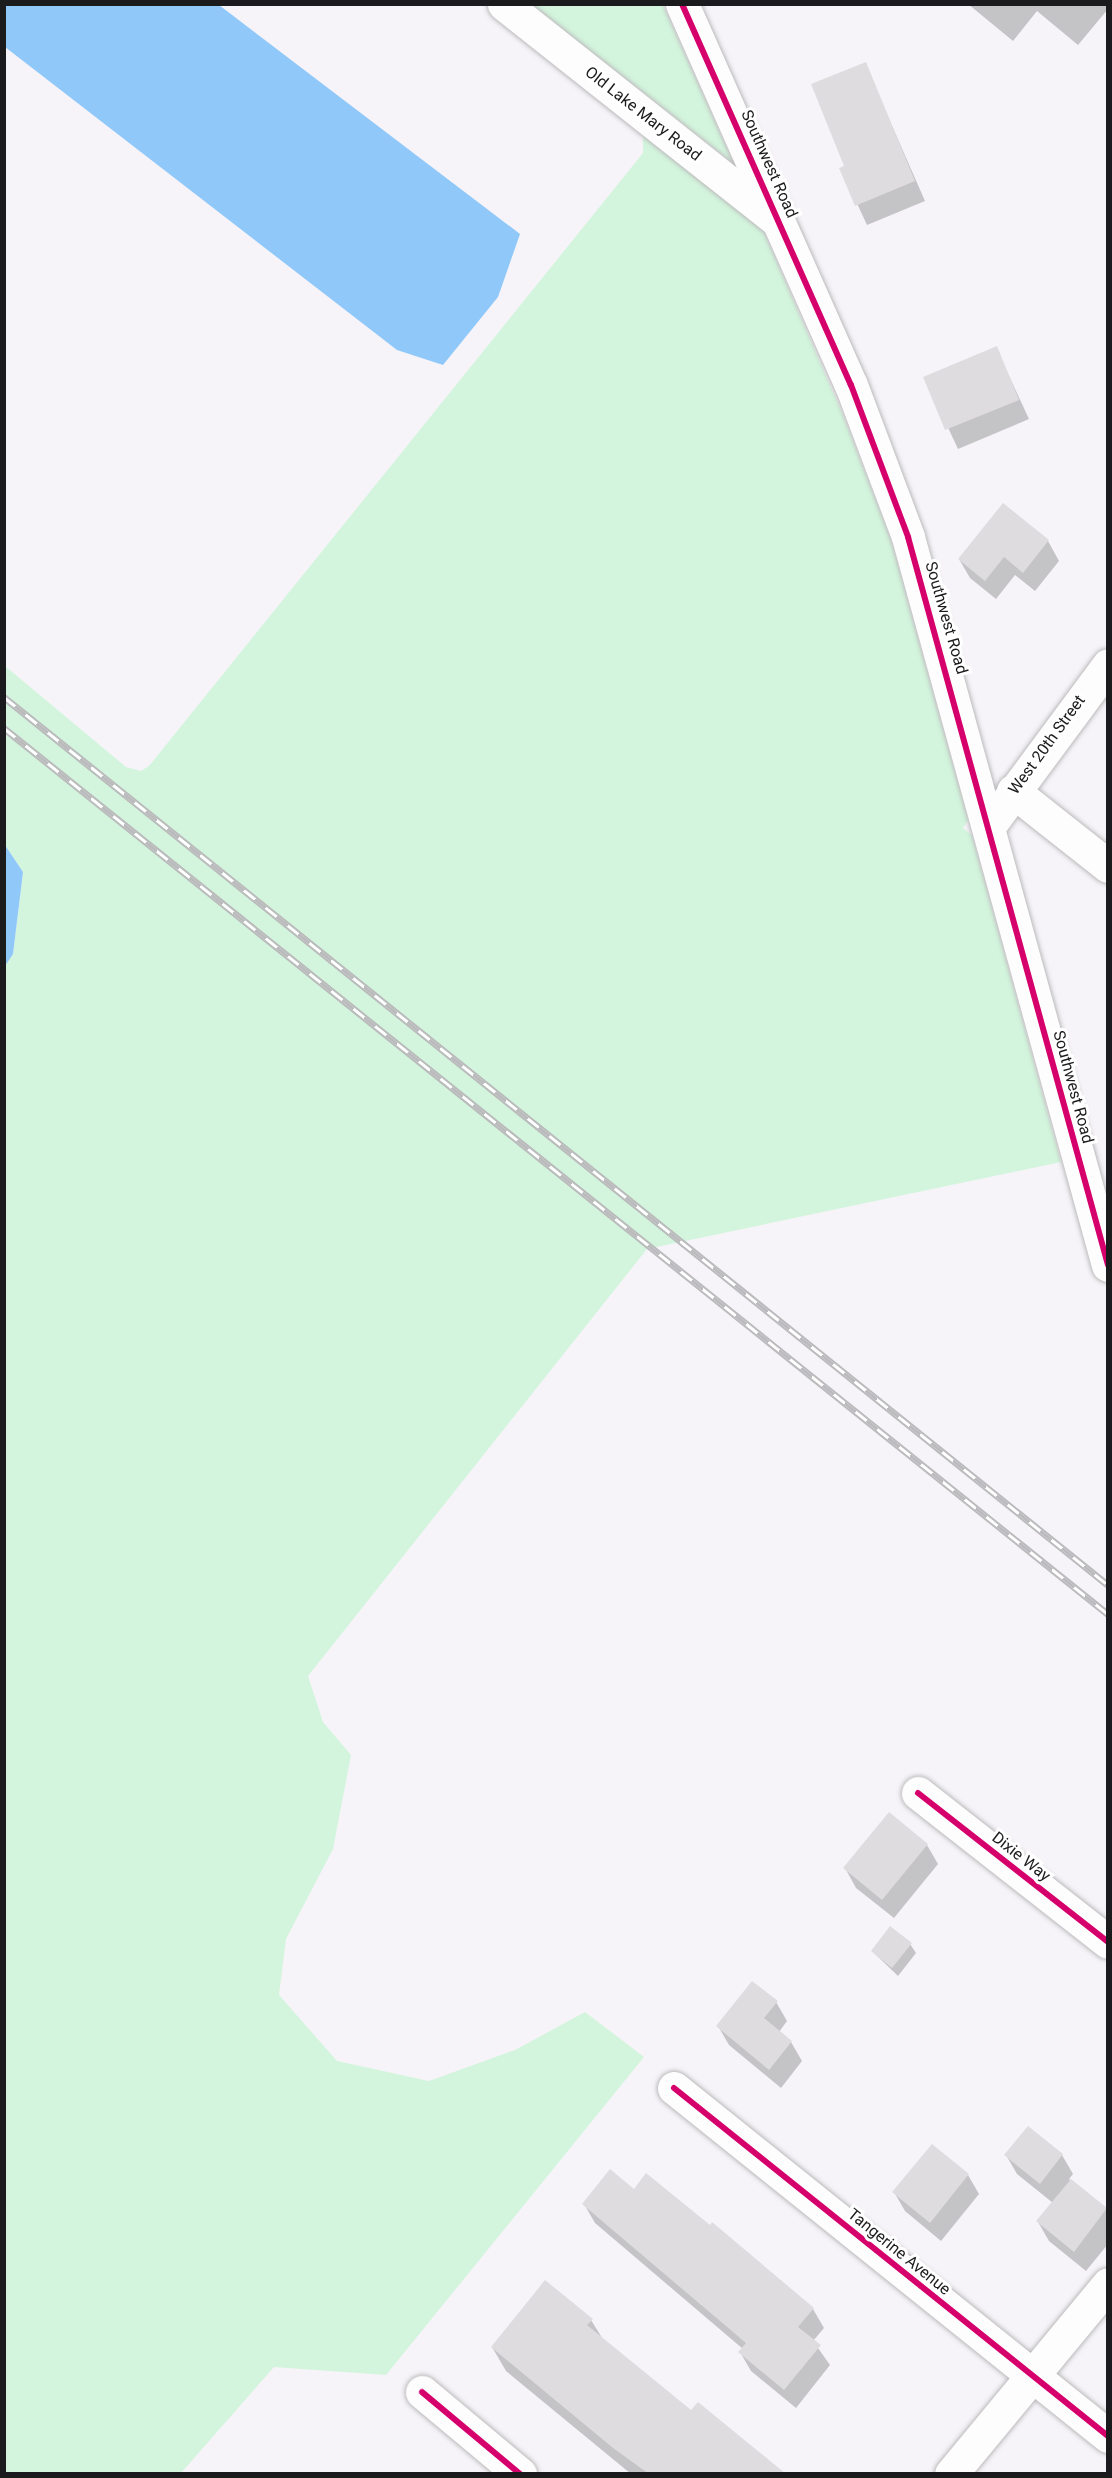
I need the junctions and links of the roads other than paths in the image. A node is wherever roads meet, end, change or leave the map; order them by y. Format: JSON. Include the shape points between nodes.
{"nodes":[{"id":1,"x":504,"y":4,"type":"edge"},
{"id":2,"x":682,"y":4,"type":"edge"},
{"id":3,"x":781,"y":223,"type":"junction"},
{"id":4,"x":1107,"y":665,"type":"edge"},
{"id":5,"x":1013,"y":791,"type":"junction"},
{"id":6,"x":989,"y":826,"type":"junction"},
{"id":7,"x":1107,"y":866,"type":"edge"},
{"id":8,"x":1107,"y":1265,"type":"edge"},
{"id":9,"x":918,"y":1793,"type":"dead end"},
{"id":10,"x":1107,"y":1942,"type":"edge"},
{"id":11,"x":674,"y":2088,"type":"dead end"},
{"id":12,"x":1107,"y":2284,"type":"edge"},
{"id":13,"x":1030,"y":2375,"type":"junction"},
{"id":14,"x":422,"y":2392,"type":"dead end"},
{"id":15,"x":1107,"y":2436,"type":"edge"},
{"id":16,"x":520,"y":2474,"type":"edge"},
{"id":17,"x":951,"y":2474,"type":"edge"}],
"edges":[{"from":1,"to":3,"type":"street","name":"Old Lake Mary Road"},
{"from":2,"to":3,"type":"street","name":"Southwest Road"},
{"from":3,"to":6,"type":"street","name":"Southwest Road","via":[[851,385],[908,537]]},
{"from":4,"to":5,"type":"street","name":"West 20th Street"},
{"from":5,"to":6,"type":"street","name":"West 20th Street"},
{"from":5,"to":7,"type":"street"},
{"from":6,"to":8,"type":"street","name":"Southwest Road"},
{"from":9,"to":10,"type":"street","name":"Dixie Way"},
{"from":11,"to":13,"type":"street","name":"Tangerine Avenue"},
{"from":12,"to":13,"type":"street"},
{"from":13,"to":15,"type":"street","name":"Tangerine Avenue"},
{"from":13,"to":17,"type":"street"},
{"from":14,"to":16,"type":"street"}]}
